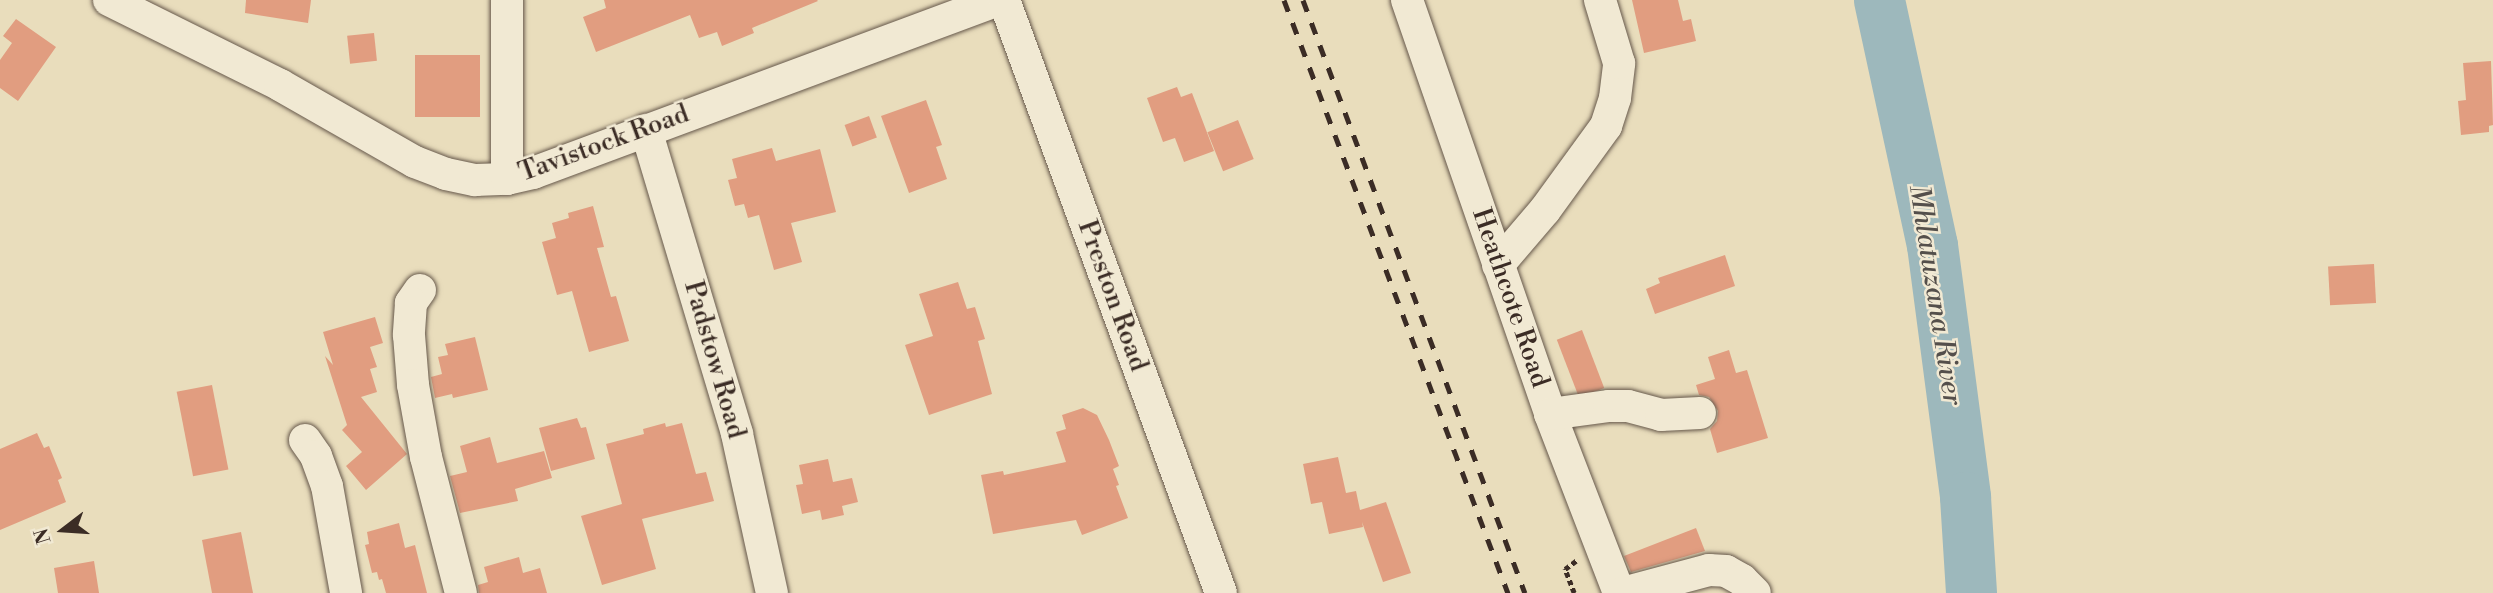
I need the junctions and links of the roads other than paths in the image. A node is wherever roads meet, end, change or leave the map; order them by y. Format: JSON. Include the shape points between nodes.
{"nodes":[{"id":1,"x":109,"y":0,"type":"edge"},
{"id":2,"x":507,"y":0,"type":"edge"},
{"id":3,"x":997,"y":0,"type":"edge"},
{"id":4,"x":1004,"y":0,"type":"edge"},
{"id":5,"x":1600,"y":0,"type":"edge"},
{"id":6,"x":1417,"y":2,"type":"edge"},
{"id":7,"x":646,"y":130,"type":"junction"},
{"id":8,"x":507,"y":179,"type":"junction"},
{"id":9,"x":1498,"y":265,"type":"junction"},
{"id":10,"x":420,"y":290,"type":"dead end"},
{"id":11,"x":1700,"y":412,"type":"dead end"},
{"id":12,"x":1550,"y":414,"type":"junction"},
{"id":13,"x":305,"y":440,"type":"dead end"},
{"id":14,"x":346,"y":593,"type":"edge"},
{"id":15,"x":461,"y":593,"type":"edge"},
{"id":16,"x":772,"y":593,"type":"edge"},
{"id":17,"x":1220,"y":593,"type":"edge"},
{"id":18,"x":1621,"y":593,"type":"edge"},
{"id":19,"x":1755,"y":593,"type":"edge"}],
"edges":[{"from":1,"to":8,"type":"street","name":"Tavistock Road","via":[[280,85],[415,162],[475,180]]},
{"from":2,"to":8,"type":"street"},
{"from":3,"to":7,"type":"street","name":"Tavistock Road"},
{"from":4,"to":17,"type":"street","name":"Preston Road"},
{"from":5,"to":9,"type":"street","via":[[1619,63],[1606,126]]},
{"from":6,"to":9,"type":"street","name":"Heathcote Road"},
{"from":7,"to":8,"type":"street","name":"Tavistock Road"},
{"from":7,"to":16,"type":"street","name":"Padstow Road","via":[[737,434]]},
{"from":9,"to":12,"type":"street","name":"Heathcote Road"},
{"from":10,"to":15,"type":"street","via":[[411,303],[413,385],[426,457]]},
{"from":11,"to":12,"type":"street","via":[[1661,415],[1609,406]]},
{"from":12,"to":18,"type":"street","name":"Heathcote Road"},
{"from":13,"to":14,"type":"street","via":[[327,486]]},
{"from":18,"to":19,"type":"street","via":[[1709,570],[1726,571]]}]}
